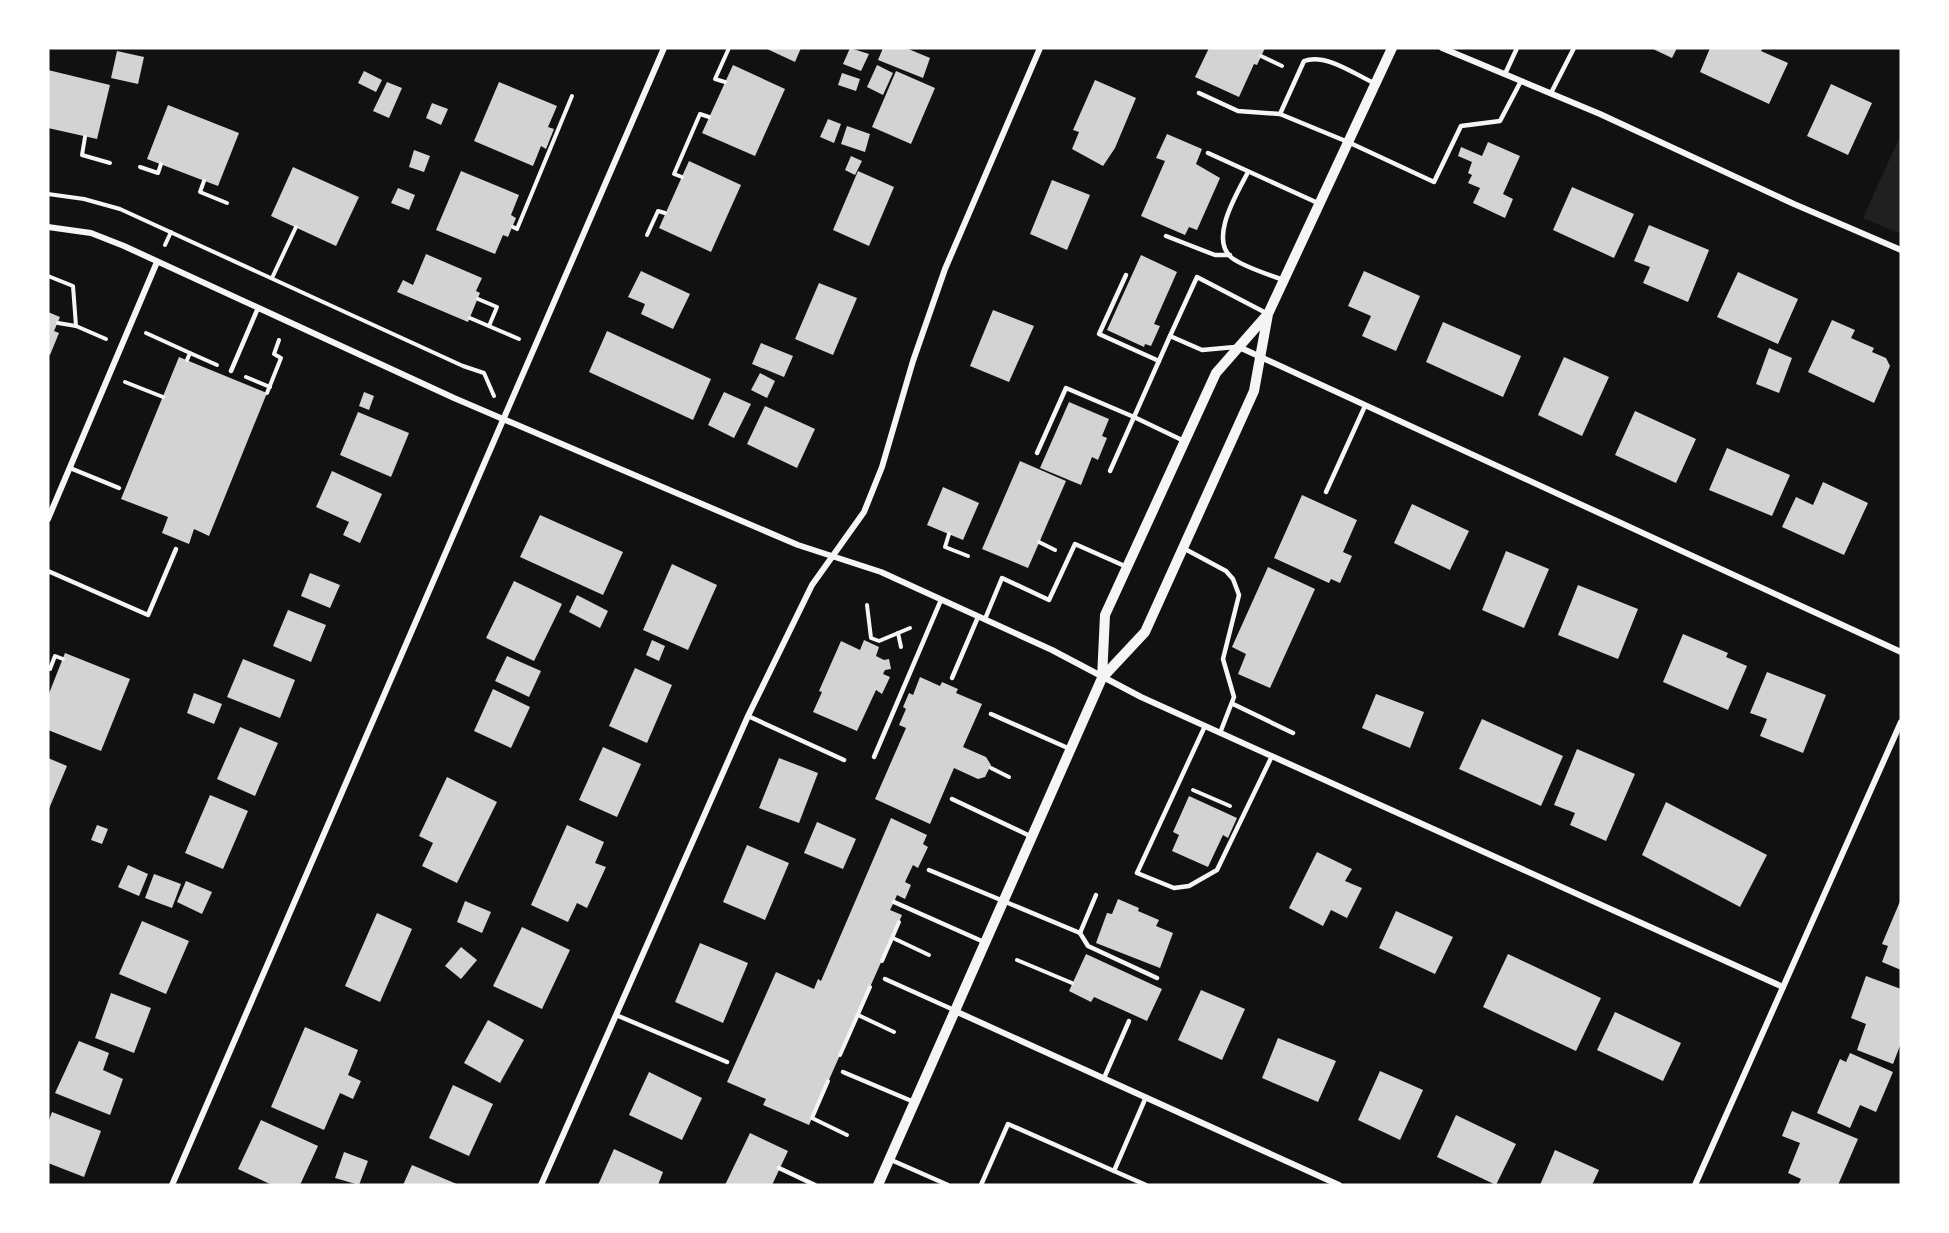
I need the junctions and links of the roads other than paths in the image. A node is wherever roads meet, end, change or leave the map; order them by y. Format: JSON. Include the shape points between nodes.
{"nodes":[{"id":1,"x":664,"y":48,"type":"edge"},
{"id":2,"x":1040,"y":48,"type":"edge"},
{"id":3,"x":1392,"y":48,"type":"edge"},
{"id":4,"x":1442,"y":48,"type":"edge"},
{"id":5,"x":1517,"y":48,"type":"edge"},
{"id":6,"x":1574,"y":48,"type":"edge"},
{"id":7,"x":1505,"y":74,"type":"junction"},
{"id":8,"x":1521,"y":81,"type":"junction"},
{"id":9,"x":1375,"y":84,"type":"junction"},
{"id":10,"x":1199,"y":93,"type":"dead end"},
{"id":11,"x":1551,"y":93,"type":"junction"},
{"id":12,"x":1280,"y":114,"type":"junction"},
{"id":13,"x":1348,"y":142,"type":"junction"},
{"id":14,"x":1208,"y":153,"type":"dead end"},
{"id":15,"x":1248,"y":172,"type":"junction"},
{"id":16,"x":1320,"y":204,"type":"junction"},
{"id":17,"x":48,"y":226,"type":"edge"},
{"id":18,"x":1166,"y":236,"type":"dead end"},
{"id":19,"x":1901,"y":250,"type":"edge"},
{"id":20,"x":1230,"y":255,"type":"junction"},
{"id":21,"x":157,"y":262,"type":"junction"},
{"id":22,"x":1126,"y":275,"type":"dead end"},
{"id":23,"x":1283,"y":280,"type":"junction"},
{"id":24,"x":258,"y":308,"type":"junction"},
{"id":25,"x":1268,"y":314,"type":"junction"},
{"id":26,"x":1170,"y":336,"type":"junction"},
{"id":27,"x":1239,"y":347,"type":"junction"},
{"id":28,"x":1260,"y":357,"type":"junction"},
{"id":29,"x":1159,"y":361,"type":"junction"},
{"id":30,"x":231,"y":370,"type":"dead end"},
{"id":31,"x":1365,"y":406,"type":"junction"},
{"id":32,"x":1134,"y":417,"type":"junction"},
{"id":33,"x":504,"y":419,"type":"junction"},
{"id":34,"x":1185,"y":442,"type":"junction"},
{"id":35,"x":1037,"y":453,"type":"dead end"},
{"id":36,"x":70,"y":468,"type":"junction"},
{"id":37,"x":1110,"y":471,"type":"dead end"},
{"id":38,"x":119,"y":488,"type":"dead end"},
{"id":39,"x":1326,"y":492,"type":"dead end"},
{"id":40,"x":48,"y":519,"type":"edge"},
{"id":41,"x":1183,"y":548,"type":"junction"},
{"id":42,"x":176,"y":549,"type":"dead end"},
{"id":43,"x":834,"y":556,"type":"junction"},
{"id":44,"x":1127,"y":567,"type":"junction"},
{"id":45,"x":48,"y":571,"type":"edge"},
{"id":46,"x":941,"y":600,"type":"junction"},
{"id":47,"x":981,"y":618,"type":"junction"},
{"id":48,"x":1901,"y":652,"type":"edge"},
{"id":49,"x":952,"y":678,"type":"dead end"},
{"id":50,"x":1102,"y":678,"type":"junction"},
{"id":51,"x":1233,"y":704,"type":"junction"},
{"id":52,"x":991,"y":714,"type":"dead end"},
{"id":53,"x":748,"y":716,"type":"junction"},
{"id":54,"x":1901,"y":722,"type":"edge"},
{"id":55,"x":1205,"y":726,"type":"junction"},
{"id":56,"x":1220,"y":733,"type":"junction"},
{"id":57,"x":1293,"y":733,"type":"dead end"},
{"id":58,"x":1070,"y":749,"type":"junction"},
{"id":59,"x":1272,"y":756,"type":"junction"},
{"id":60,"x":874,"y":757,"type":"dead end"},
{"id":61,"x":844,"y":760,"type":"dead end"},
{"id":62,"x":952,"y":799,"type":"dead end"},
{"id":63,"x":1030,"y":836,"type":"junction"},
{"id":64,"x":929,"y":870,"type":"dead end"},
{"id":65,"x":1096,"y":895,"type":"dead end"},
{"id":66,"x":1002,"y":899,"type":"junction"},
{"id":67,"x":894,"y":902,"type":"dead end"},
{"id":68,"x":1080,"y":933,"type":"junction"},
{"id":69,"x":984,"y":942,"type":"junction"},
{"id":70,"x":1157,"y":978,"type":"dead end"},
{"id":71,"x":885,"y":980,"type":"dead end"},
{"id":72,"x":1783,"y":987,"type":"junction"},
{"id":73,"x":954,"y":1010,"type":"junction"},
{"id":74,"x":616,"y":1015,"type":"junction"},
{"id":75,"x":1129,"y":1021,"type":"dead end"},
{"id":76,"x":727,"y":1062,"type":"dead end"},
{"id":77,"x":843,"y":1072,"type":"dead end"},
{"id":78,"x":1104,"y":1078,"type":"junction"},
{"id":79,"x":1146,"y":1097,"type":"junction"},
{"id":80,"x":914,"y":1102,"type":"junction"},
{"id":81,"x":889,"y":1159,"type":"junction"},
{"id":82,"x":779,"y":1168,"type":"dead end"},
{"id":83,"x":1114,"y":1171,"type":"junction"},
{"id":84,"x":172,"y":1185,"type":"edge"},
{"id":85,"x":541,"y":1185,"type":"edge"},
{"id":86,"x":815,"y":1185,"type":"edge"},
{"id":87,"x":878,"y":1185,"type":"edge"},
{"id":88,"x":948,"y":1185,"type":"edge"},
{"id":89,"x":981,"y":1185,"type":"edge"},
{"id":90,"x":1146,"y":1185,"type":"edge"},
{"id":91,"x":1339,"y":1185,"type":"edge"},
{"id":92,"x":1695,"y":1185,"type":"edge"}],
"edges":[{"from":1,"to":33,"type":"street"},
{"from":2,"to":43,"type":"street","via":[[928,311],[873,490],[852,532]]},
{"from":3,"to":9,"type":"street"},
{"from":4,"to":7,"type":"street"},
{"from":5,"to":7,"type":"lane"},
{"from":6,"to":11,"type":"lane"},
{"from":7,"to":8,"type":"street"},
{"from":8,"to":11,"type":"street"},
{"from":8,"to":13,"type":"lane","via":[[1500,122],[1461,126],[1434,182]]},
{"from":9,"to":12,"type":"lane","via":[[1312,58],[1304,61]]},
{"from":9,"to":13,"type":"street"},
{"from":10,"to":12,"type":"lane","via":[[1238,111]]},
{"from":11,"to":19,"type":"street"},
{"from":12,"to":13,"type":"lane"},
{"from":13,"to":16,"type":"street"},
{"from":14,"to":15,"type":"lane"},
{"from":15,"to":16,"type":"lane"},
{"from":15,"to":20,"type":"lane","via":[[1225,221],[1223,240]]},
{"from":16,"to":23,"type":"street"},
{"from":17,"to":21,"type":"street","via":[[96,234]]},
{"from":18,"to":20,"type":"lane","via":[[1215,255]]},
{"from":20,"to":23,"type":"lane"},
{"from":21,"to":24,"type":"street"},
{"from":21,"to":36,"type":"street"},
{"from":22,"to":29,"type":"lane","via":[[1099,334]]},
{"from":23,"to":25,"type":"street"},
{"from":24,"to":30,"type":"lane"},
{"from":24,"to":33,"type":"street"},
{"from":25,"to":26,"type":"lane","via":[[1197,277]]},
{"from":25,"to":27,"type":"street"},
{"from":25,"to":28,"type":"street"},
{"from":26,"to":27,"type":"lane","via":[[1202,350]]},
{"from":26,"to":29,"type":"lane"},
{"from":27,"to":28,"type":"street"},
{"from":27,"to":34,"type":"street","via":[[1216,373]]},
{"from":28,"to":31,"type":"street"},
{"from":28,"to":41,"type":"street","via":[[1254,391]]},
{"from":29,"to":32,"type":"lane"},
{"from":31,"to":39,"type":"lane"},
{"from":31,"to":48,"type":"street"},
{"from":32,"to":34,"type":"lane"},
{"from":32,"to":35,"type":"lane","via":[[1066,388]]},
{"from":32,"to":37,"type":"lane"},
{"from":33,"to":43,"type":"street","via":[[798,545]]},
{"from":33,"to":84,"type":"street"},
{"from":34,"to":44,"type":"street"},
{"from":36,"to":38,"type":"lane"},
{"from":36,"to":40,"type":"street"},
{"from":41,"to":50,"type":"street","via":[[1145,632]]},
{"from":41,"to":51,"type":"lane","via":[[1226,570],[1237,588],[1236,615],[1223,659]]},
{"from":42,"to":45,"type":"lane","via":[[148,615]]},
{"from":43,"to":46,"type":"street","via":[[881,572]]},
{"from":43,"to":53,"type":"street","via":[[812,585]]},
{"from":44,"to":47,"type":"lane","via":[[1076,544],[1049,600],[1002,579]]},
{"from":44,"to":50,"type":"street","via":[[1106,615]]},
{"from":46,"to":47,"type":"street"},
{"from":46,"to":60,"type":"lane"},
{"from":47,"to":49,"type":"lane"},
{"from":47,"to":50,"type":"street"},
{"from":50,"to":55,"type":"street"},
{"from":50,"to":58,"type":"street"},
{"from":51,"to":56,"type":"lane"},
{"from":51,"to":57,"type":"lane"},
{"from":52,"to":58,"type":"lane"},
{"from":53,"to":61,"type":"lane"},
{"from":53,"to":74,"type":"street"},
{"from":54,"to":72,"type":"street"},
{"from":55,"to":56,"type":"street"},
{"from":55,"to":59,"type":"lane","via":[[1137,873],[1167,887],[1189,886],[1217,870]]},
{"from":56,"to":59,"type":"street"},
{"from":58,"to":63,"type":"street"},
{"from":59,"to":72,"type":"street"},
{"from":62,"to":63,"type":"lane"},
{"from":63,"to":66,"type":"street"},
{"from":64,"to":66,"type":"lane"},
{"from":65,"to":68,"type":"lane"},
{"from":66,"to":68,"type":"lane"},
{"from":66,"to":69,"type":"street"},
{"from":67,"to":69,"type":"lane"},
{"from":68,"to":70,"type":"lane","via":[[1088,946]]},
{"from":69,"to":73,"type":"street"},
{"from":71,"to":73,"type":"lane"},
{"from":72,"to":92,"type":"street"},
{"from":73,"to":78,"type":"street"},
{"from":73,"to":80,"type":"street"},
{"from":74,"to":76,"type":"lane"},
{"from":74,"to":85,"type":"street"},
{"from":75,"to":78,"type":"lane"},
{"from":77,"to":80,"type":"lane"},
{"from":78,"to":79,"type":"street"},
{"from":79,"to":83,"type":"lane"},
{"from":79,"to":91,"type":"street"},
{"from":80,"to":81,"type":"street"},
{"from":81,"to":87,"type":"street"},
{"from":81,"to":88,"type":"lane"},
{"from":82,"to":86,"type":"lane"},
{"from":83,"to":89,"type":"lane","via":[[1008,1124]]},
{"from":83,"to":90,"type":"lane"}]}
